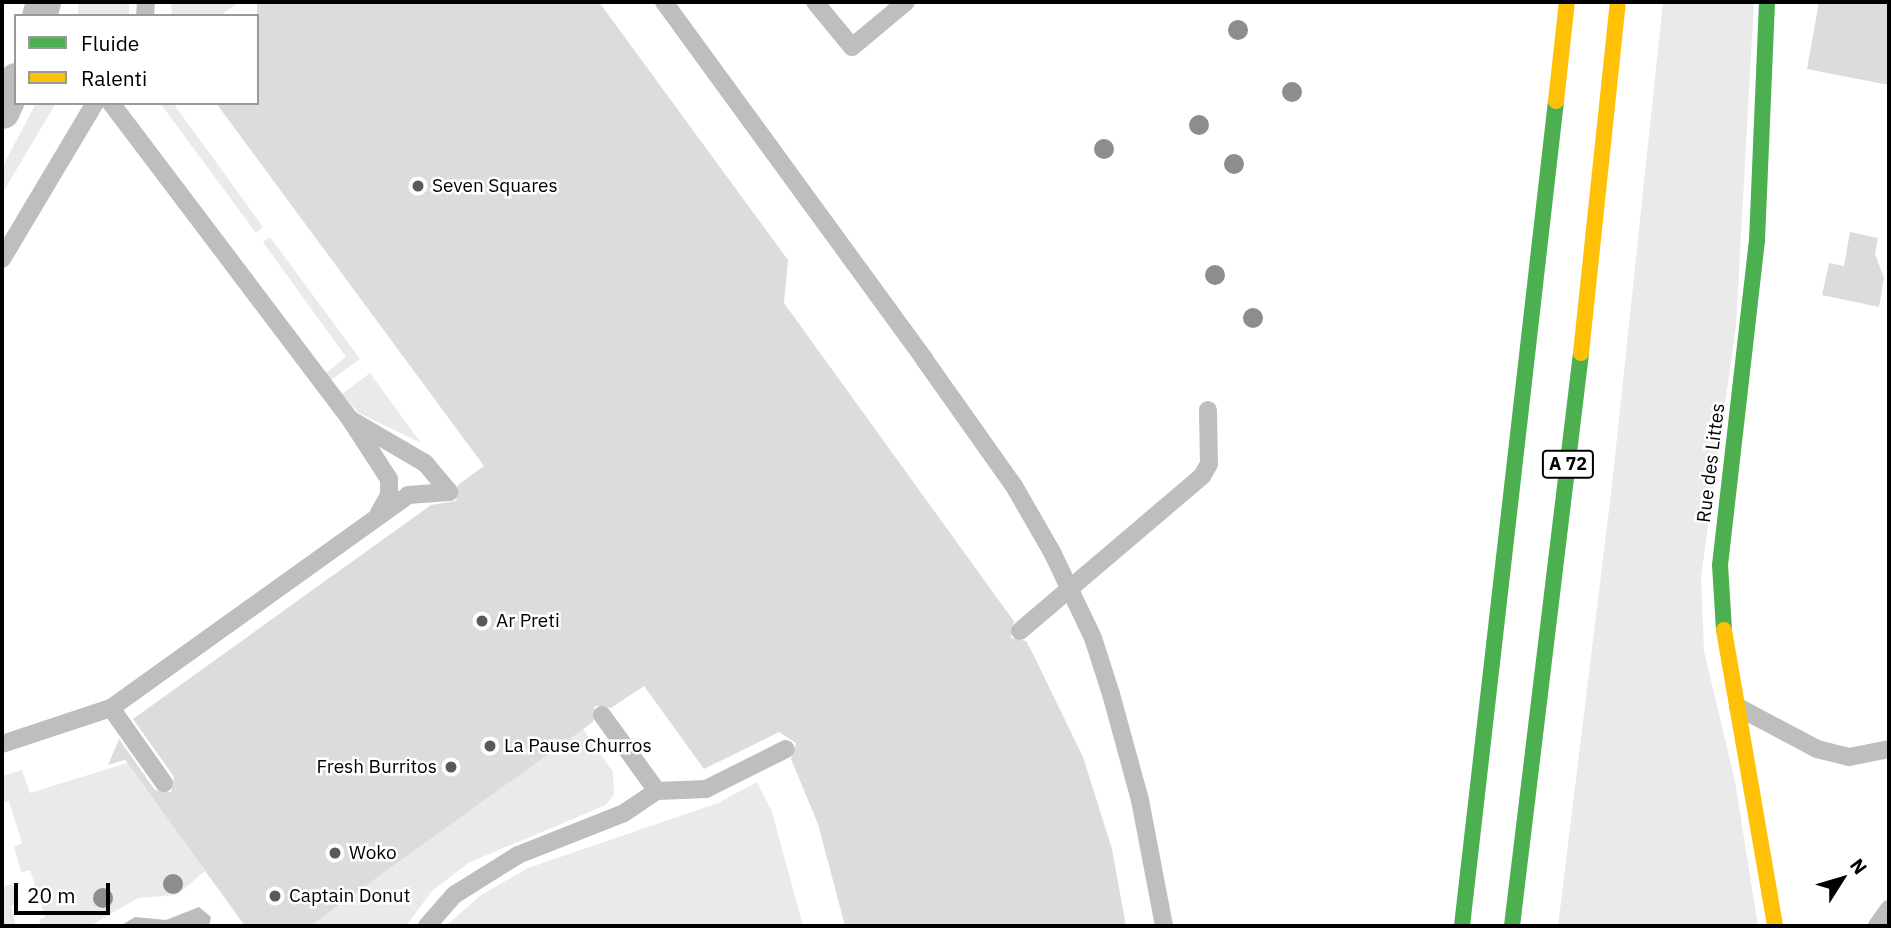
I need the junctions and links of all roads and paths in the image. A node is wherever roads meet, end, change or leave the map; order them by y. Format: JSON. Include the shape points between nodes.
{"nodes":[{"id":1,"x":664,"y":2,"type":"edge"},
{"id":2,"x":815,"y":2,"type":"edge"},
{"id":3,"x":906,"y":2,"type":"edge"},
{"id":4,"x":1567,"y":2,"type":"edge"},
{"id":5,"x":1618,"y":2,"type":"edge"},
{"id":6,"x":1767,"y":2,"type":"edge"},
{"id":7,"x":14,"y":84,"type":"edge"},
{"id":8,"x":94,"y":105,"type":"edge"},
{"id":9,"x":113,"y":105,"type":"edge"},
{"id":10,"x":2,"y":111,"type":"edge"},
{"id":11,"x":2,"y":258,"type":"edge"},
{"id":12,"x":1208,"y":410,"type":"dead end"},
{"id":13,"x":350,"y":419,"type":"junction"},
{"id":14,"x":378,"y":514,"type":"junction"},
{"id":15,"x":1070,"y":590,"type":"junction"},
{"id":16,"x":1020,"y":632,"type":"dead end"},
{"id":17,"x":1735,"y":705,"type":"junction"},
{"id":18,"x":111,"y":708,"type":"junction"},
{"id":19,"x":602,"y":715,"type":"dead end"},
{"id":20,"x":2,"y":744,"type":"edge"},
{"id":21,"x":786,"y":749,"type":"dead end"},
{"id":22,"x":1889,"y":749,"type":"edge"},
{"id":23,"x":164,"y":783,"type":"dead end"},
{"id":24,"x":657,"y":791,"type":"junction"},
{"id":25,"x":1889,"y":909,"type":"edge"},
{"id":26,"x":427,"y":926,"type":"edge"},
{"id":27,"x":1164,"y":926,"type":"edge"},
{"id":28,"x":1462,"y":926,"type":"edge"},
{"id":29,"x":1512,"y":926,"type":"edge"},
{"id":30,"x":1775,"y":926,"type":"edge"},
{"id":31,"x":1877,"y":926,"type":"edge"}],
"edges":[{"from":1,"to":15,"type":"lane","via":[[1014,486]]},
{"from":2,"to":3,"type":"lane","via":[[852,47]]},
{"from":4,"to":28,"type":"main road","number":"A 72"},
{"from":5,"to":29,"type":"main road","number":"A 72","via":[[1604,164]]},
{"from":6,"to":17,"type":"main road","name":"Rue des Littes","via":[[1757,241],[1720,565]]},
{"from":7,"to":10,"type":"street"},
{"from":8,"to":11,"type":"lane"},
{"from":9,"to":13,"type":"lane"},
{"from":12,"to":15,"type":"lane","via":[[1209,464],[1202,476]]},
{"from":13,"to":14,"type":"lane","via":[[388,479],[389,495]]},
{"from":13,"to":14,"type":"lane","via":[[425,463],[449,492],[408,495]]},
{"from":14,"to":18,"type":"lane"},
{"from":15,"to":16,"type":"lane"},
{"from":15,"to":27,"type":"lane","via":[[1111,694],[1140,800]]},
{"from":17,"to":22,"type":"lane","via":[[1816,749],[1849,757]]},
{"from":17,"to":30,"type":"main road","name":"Rue des Littes"},
{"from":18,"to":20,"type":"lane"},
{"from":18,"to":23,"type":"lane"},
{"from":19,"to":24,"type":"lane"},
{"from":21,"to":24,"type":"lane","via":[[706,789]]},
{"from":24,"to":26,"type":"lane","via":[[624,813],[518,855],[454,895]]},
{"from":25,"to":31,"type":"lane"}]}
